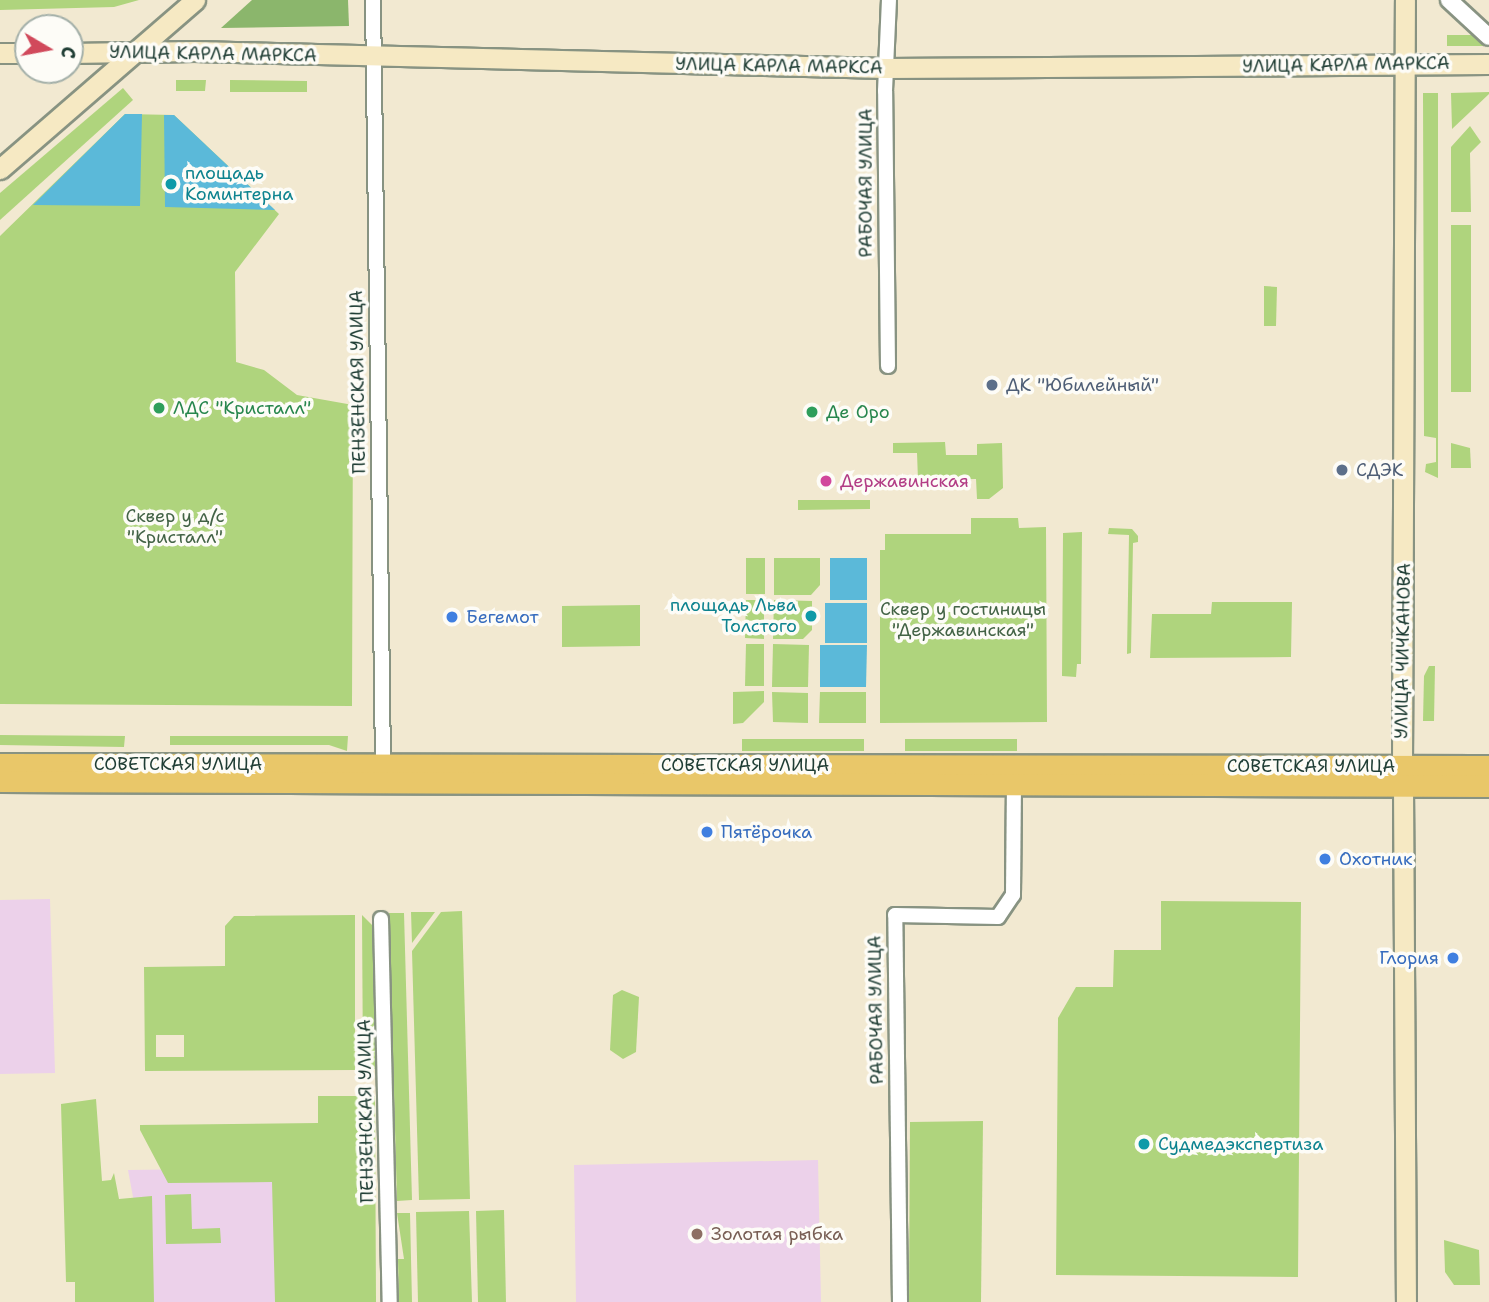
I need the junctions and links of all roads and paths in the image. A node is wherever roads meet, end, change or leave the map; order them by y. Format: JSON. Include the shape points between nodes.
{"nodes":[{"id":1,"x":195,"y":0,"type":"edge"},
{"id":2,"x":373,"y":0,"type":"edge"},
{"id":3,"x":889,"y":0,"type":"edge"},
{"id":4,"x":1405,"y":0,"type":"edge"},
{"id":5,"x":1449,"y":0,"type":"edge"},
{"id":6,"x":1489,"y":37,"type":"edge"},
{"id":7,"x":84,"y":52,"type":"edge"},
{"id":8,"x":135,"y":52,"type":"junction"},
{"id":9,"x":373,"y":59,"type":"junction"},
{"id":10,"x":1489,"y":64,"type":"edge"},
{"id":11,"x":1405,"y":65,"type":"junction"},
{"id":12,"x":886,"y":68,"type":"junction"},
{"id":13,"x":0,"y":169,"type":"edge"},
{"id":14,"x":888,"y":366,"type":"dead end"},
{"id":15,"x":0,"y":764,"type":"edge"},
{"id":16,"x":1489,"y":766,"type":"edge"},
{"id":17,"x":383,"y":773,"type":"junction"},
{"id":18,"x":1402,"y":776,"type":"junction"},
{"id":19,"x":0,"y":781,"type":"edge"},
{"id":20,"x":1014,"y":786,"type":"junction"},
{"id":21,"x":1489,"y":786,"type":"edge"},
{"id":22,"x":381,"y":919,"type":"dead end"},
{"id":23,"x":390,"y":1302,"type":"edge"},
{"id":24,"x":900,"y":1302,"type":"edge"},
{"id":25,"x":1406,"y":1302,"type":"edge"}],
"edges":[{"from":1,"to":8,"type":"main road"},
{"from":2,"to":9,"type":"street","name":"ПЕНЗЕНСКАЯ УЛИЦА"},
{"from":3,"to":12,"type":"street","name":"РАБОЧАЯ УЛИЦА"},
{"from":4,"to":11,"type":"main road","name":"УЛИЦА ЧИЧКАНОВА"},
{"from":5,"to":6,"type":"street"},
{"from":7,"to":8,"type":"main road","name":"УЛИЦА КАРЛА МАРКСА"},
{"from":8,"to":9,"type":"main road","name":"УЛИЦА КАРЛА МАРКСА"},
{"from":8,"to":13,"type":"main road"},
{"from":9,"to":12,"type":"main road","name":"УЛИЦА КАРЛА МАРКСА"},
{"from":9,"to":17,"type":"street","name":"ПЕНЗЕНСКАЯ УЛИЦА"},
{"from":10,"to":11,"type":"main road","name":"УЛИЦА КАРЛА МАРКСА"},
{"from":11,"to":12,"type":"main road","name":"УЛИЦА КАРЛА МАРКСА"},
{"from":11,"to":18,"type":"main road","name":"УЛИЦА ЧИЧКАНОВА"},
{"from":12,"to":14,"type":"street","name":"РАБОЧАЯ УЛИЦА"},
{"from":15,"to":17,"type":"main road","name":"СОВЕТСКАЯ УЛИЦА"},
{"from":16,"to":18,"type":"main road","name":"СОВЕТСКАЯ УЛИЦА"},
{"from":17,"to":18,"type":"main road","name":"СОВЕТСКАЯ УЛИЦА"},
{"from":17,"to":19,"type":"main road"},
{"from":17,"to":20,"type":"main road"},
{"from":18,"to":20,"type":"main road"},
{"from":18,"to":21,"type":"main road"},
{"from":18,"to":25,"type":"main road","name":"УЛИЦА ЧИЧКАНОВА"},
{"from":20,"to":24,"type":"street","name":"РАБОЧАЯ УЛИЦА","via":[[1013,895],[998,918],[895,915]]},
{"from":22,"to":23,"type":"street","name":"ПЕНЗЕНСКАЯ УЛИЦА"}]}
